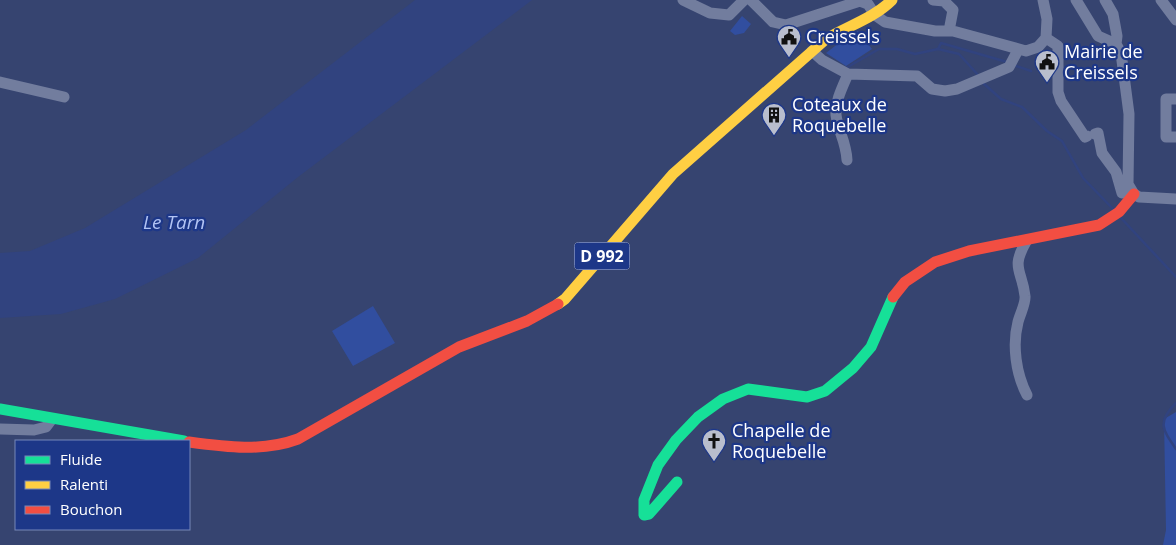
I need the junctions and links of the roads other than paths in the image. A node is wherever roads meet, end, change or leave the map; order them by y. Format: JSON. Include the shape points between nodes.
{"nodes":[{"id":1,"x":683,"y":0,"type":"edge"},
{"id":2,"x":744,"y":0,"type":"edge"},
{"id":3,"x":751,"y":0,"type":"edge"},
{"id":4,"x":861,"y":0,"type":"edge"},
{"id":5,"x":933,"y":0,"type":"edge"},
{"id":6,"x":1043,"y":0,"type":"edge"},
{"id":7,"x":1076,"y":0,"type":"edge"},
{"id":8,"x":1105,"y":0,"type":"edge"},
{"id":9,"x":1161,"y":0,"type":"edge"},
{"id":10,"x":891,"y":1,"type":"edge"},
{"id":11,"x":878,"y":14,"type":"junction"},
{"id":12,"x":1176,"y":20,"type":"edge"},
{"id":13,"x":949,"y":31,"type":"junction"},
{"id":14,"x":1046,"y":38,"type":"junction"},
{"id":15,"x":1116,"y":44,"type":"junction"},
{"id":16,"x":1018,"y":50,"type":"junction"},
{"id":17,"x":812,"y":51,"type":"junction"},
{"id":18,"x":848,"y":74,"type":"junction"},
{"id":19,"x":0,"y":82,"type":"edge"},
{"id":20,"x":64,"y":97,"type":"dead end"},
{"id":21,"x":1176,"y":99,"type":"edge"},
{"id":22,"x":1176,"y":137,"type":"edge"},
{"id":23,"x":847,"y":160,"type":"dead end"},
{"id":24,"x":1132,"y":192,"type":"junction"},
{"id":25,"x":1176,"y":199,"type":"edge"},
{"id":26,"x":1027,"y":240,"type":"junction"},
{"id":27,"x":1027,"y":395,"type":"dead end"},
{"id":28,"x":0,"y":409,"type":"edge"},
{"id":29,"x":52,"y":418,"type":"junction"},
{"id":30,"x":0,"y":429,"type":"edge"},
{"id":31,"x":178,"y":440,"type":"edge"},
{"id":32,"x":190,"y":442,"type":"edge"},
{"id":33,"x":677,"y":482,"type":"dead end"}],
"edges":[{"from":1,"to":2,"type":"street","via":[[710,13],[729,15]]},
{"from":3,"to":4,"type":"street","via":[[773,22],[786,24]]},
{"from":4,"to":11,"type":"street"},
{"from":5,"to":13,"type":"street","via":[[944,1],[953,10]]},
{"from":6,"to":14,"type":"street"},
{"from":7,"to":15,"type":"street","via":[[1098,36]]},
{"from":8,"to":15,"type":"street","via":[[1113,14]]},
{"from":9,"to":12,"type":"street"},
{"from":10,"to":11,"type":"main road","number":"D 992","via":[[888,13]]},
{"from":11,"to":13,"type":"street","via":[[885,22]]},
{"from":11,"to":17,"type":"main road","number":"D 992","via":[[836,32]]},
{"from":13,"to":16,"type":"street"},
{"from":14,"to":16,"type":"street","via":[[1033,50]]},
{"from":14,"to":24,"type":"street","via":[[1058,46],[1058,92],[1061,101],[1085,137],[1098,134],[1105,159],[1116,172],[1122,193]]},
{"from":15,"to":24,"type":"street","via":[[1121,54],[1130,114],[1128,175]]},
{"from":16,"to":18,"type":"street","via":[[1009,67],[945,91],[932,89],[917,76]]},
{"from":17,"to":18,"type":"street"},
{"from":17,"to":32,"type":"main road","number":"D 992","via":[[678,169],[554,308],[532,320],[459,346],[291,442],[233,447]]},
{"from":18,"to":23,"type":"street","via":[[836,114],[846,144]]},
{"from":19,"to":20,"type":"street"},
{"from":21,"to":22,"type":"street","via":[[1166,99],[1166,137]]},
{"from":24,"to":25,"type":"street","via":[[1139,197]]},
{"from":24,"to":26,"type":"main road","via":[[1116,214],[1099,224]]},
{"from":26,"to":27,"type":"street","via":[[1018,262],[1018,274],[1026,297],[1016,344],[1020,382]]},
{"from":26,"to":33,"type":"main road","via":[[943,257],[912,275],[889,302],[875,342],[825,392],[805,397],[748,389],[715,405],[691,423],[659,463],[642,509],[644,515],[649,514]]},
{"from":28,"to":29,"type":"main road"},
{"from":29,"to":30,"type":"street","via":[[46,427],[34,430]]},
{"from":29,"to":31,"type":"main road"}]}
